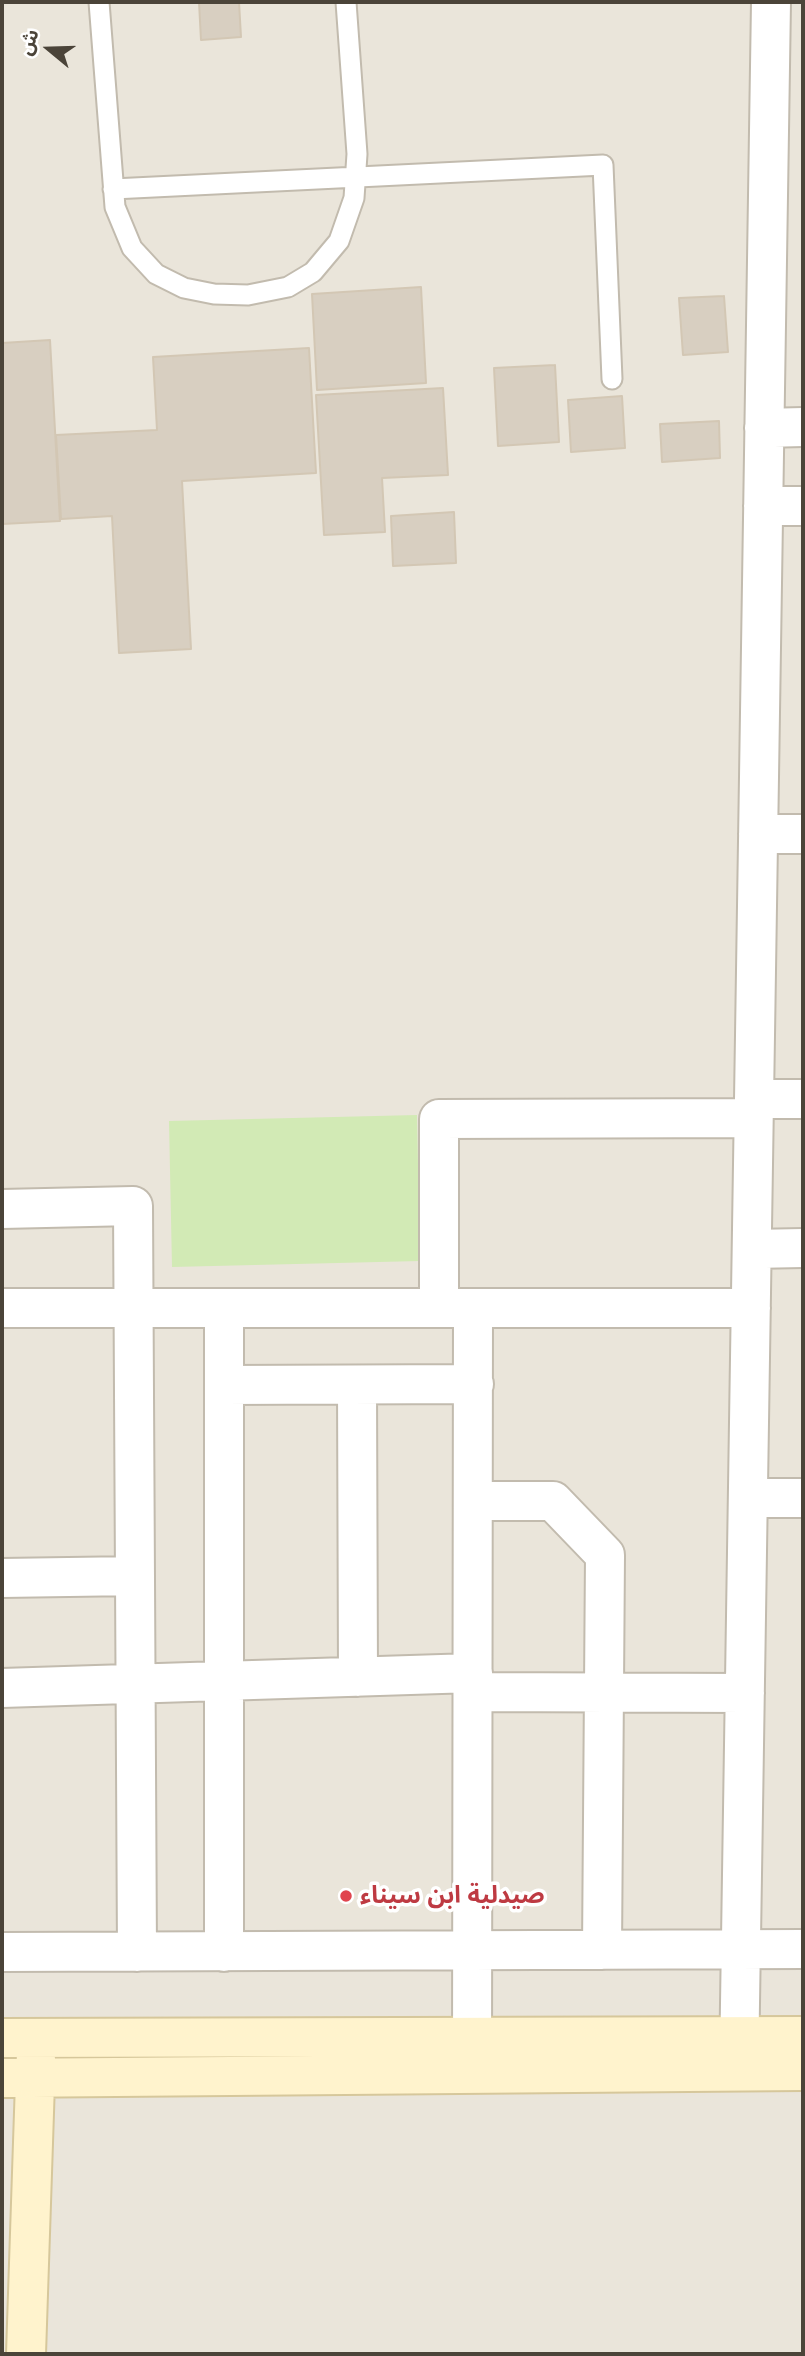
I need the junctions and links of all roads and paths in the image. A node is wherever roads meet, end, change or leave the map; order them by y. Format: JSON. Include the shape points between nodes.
{"nodes":[{"id":1,"x":99,"y":2,"type":"edge"},
{"id":2,"x":346,"y":2,"type":"edge"},
{"id":3,"x":771,"y":2,"type":"edge"},
{"id":4,"x":356,"y":177,"type":"junction"},
{"id":5,"x":113,"y":189,"type":"junction"},
{"id":6,"x":612,"y":379,"type":"dead end"},
{"id":7,"x":803,"y":427,"type":"edge"},
{"id":8,"x":764,"y":428,"type":"junction"},
{"id":9,"x":763,"y":506,"type":"junction"},
{"id":10,"x":803,"y":506,"type":"edge"},
{"id":11,"x":758,"y":834,"type":"junction"},
{"id":12,"x":803,"y":834,"type":"edge"},
{"id":13,"x":803,"y":1099,"type":"edge"},
{"id":14,"x":753,"y":1108,"type":"junction"},
{"id":15,"x":2,"y":1209,"type":"edge"},
{"id":16,"x":803,"y":1248,"type":"edge"},
{"id":17,"x":752,"y":1249,"type":"junction"},
{"id":18,"x":2,"y":1308,"type":"edge"},
{"id":19,"x":134,"y":1308,"type":"junction"},
{"id":20,"x":224,"y":1308,"type":"junction"},
{"id":21,"x":456,"y":1308,"type":"junction"},
{"id":22,"x":751,"y":1308,"type":"junction"},
{"id":23,"x":474,"y":1384,"type":"junction"},
{"id":24,"x":224,"y":1385,"type":"junction"},
{"id":25,"x":357,"y":1385,"type":"junction"},
{"id":26,"x":748,"y":1498,"type":"junction"},
{"id":27,"x":803,"y":1498,"type":"edge"},
{"id":28,"x":473,"y":1501,"type":"junction"},
{"id":29,"x":135,"y":1576,"type":"junction"},
{"id":30,"x":2,"y":1578,"type":"edge"},
{"id":31,"x":358,"y":1677,"type":"junction"},
{"id":32,"x":224,"y":1681,"type":"junction"},
{"id":33,"x":473,"y":1683,"type":"junction"},
{"id":34,"x":136,"y":1684,"type":"junction"},
{"id":35,"x":2,"y":1688,"type":"edge"},
{"id":36,"x":604,"y":1692,"type":"junction"},
{"id":37,"x":745,"y":1693,"type":"junction"},
{"id":38,"x":741,"y":1949,"type":"junction"},
{"id":39,"x":803,"y":1949,"type":"edge"},
{"id":40,"x":472,"y":1950,"type":"junction"},
{"id":41,"x":602,"y":1950,"type":"junction"},
{"id":42,"x":2,"y":1952,"type":"edge"},
{"id":43,"x":137,"y":1952,"type":"junction"},
{"id":44,"x":224,"y":1952,"type":"junction"},
{"id":45,"x":803,"y":2036,"type":"edge"},
{"id":46,"x":472,"y":2037,"type":"junction"},
{"id":47,"x":19,"y":2038,"type":"edge"},
{"id":48,"x":739,"y":2054,"type":"junction"},
{"id":49,"x":803,"y":2071,"type":"edge"},
{"id":50,"x":472,"y":2074,"type":"junction"},
{"id":51,"x":18,"y":2078,"type":"edge"},
{"id":52,"x":26,"y":2354,"type":"edge"}],
"edges":[{"from":1,"to":5,"type":"lane"},
{"from":2,"to":4,"type":"lane"},
{"from":3,"to":8,"type":"street"},
{"from":4,"to":5,"type":"lane"},
{"from":4,"to":5,"type":"lane","via":[[354,198],[338,242],[313,272],[288,287],[248,295],[184,288],[156,274],[132,248],[114,206]]},
{"from":4,"to":6,"type":"lane","via":[[603,165]]},
{"from":7,"to":8,"type":"street"},
{"from":8,"to":9,"type":"street"},
{"from":9,"to":10,"type":"street"},
{"from":9,"to":11,"type":"street"},
{"from":11,"to":12,"type":"street"},
{"from":11,"to":14,"type":"street"},
{"from":13,"to":14,"type":"street"},
{"from":14,"to":17,"type":"street"},
{"from":14,"to":21,"type":"street","via":[[439,1119]]},
{"from":15,"to":19,"type":"street","via":[[132,1206]]},
{"from":16,"to":17,"type":"street"},
{"from":17,"to":22,"type":"street"},
{"from":18,"to":19,"type":"street"},
{"from":19,"to":20,"type":"street"},
{"from":19,"to":29,"type":"street"},
{"from":20,"to":21,"type":"street"},
{"from":20,"to":24,"type":"street"},
{"from":21,"to":22,"type":"street"},
{"from":21,"to":23,"type":"street"},
{"from":22,"to":26,"type":"street"},
{"from":23,"to":25,"type":"street"},
{"from":23,"to":28,"type":"street"},
{"from":24,"to":25,"type":"street"},
{"from":24,"to":32,"type":"street"},
{"from":25,"to":31,"type":"street"},
{"from":26,"to":27,"type":"street"},
{"from":26,"to":37,"type":"street"},
{"from":28,"to":33,"type":"street"},
{"from":28,"to":36,"type":"street","via":[[553,1501],[605,1555]]},
{"from":29,"to":30,"type":"street"},
{"from":29,"to":34,"type":"street"},
{"from":31,"to":32,"type":"street"},
{"from":31,"to":33,"type":"street"},
{"from":32,"to":34,"type":"street"},
{"from":32,"to":44,"type":"street"},
{"from":33,"to":36,"type":"street"},
{"from":33,"to":40,"type":"street"},
{"from":34,"to":35,"type":"street"},
{"from":34,"to":43,"type":"street"},
{"from":36,"to":37,"type":"street"},
{"from":36,"to":41,"type":"street"},
{"from":37,"to":38,"type":"street"},
{"from":38,"to":39,"type":"street"},
{"from":38,"to":41,"type":"street"},
{"from":38,"to":48,"type":"street"},
{"from":40,"to":41,"type":"street"},
{"from":40,"to":44,"type":"street"},
{"from":40,"to":46,"type":"street"},
{"from":42,"to":43,"type":"street"},
{"from":43,"to":44,"type":"street"},
{"from":45,"to":48,"type":"main road"},
{"from":46,"to":47,"type":"main road"},
{"from":46,"to":48,"type":"main road"},
{"from":46,"to":50,"type":"street"},
{"from":47,"to":51,"type":"main road"},
{"from":48,"to":49,"type":"main road"},
{"from":48,"to":50,"type":"main road"},
{"from":50,"to":51,"type":"main road"},
{"from":51,"to":52,"type":"main road"}]}
